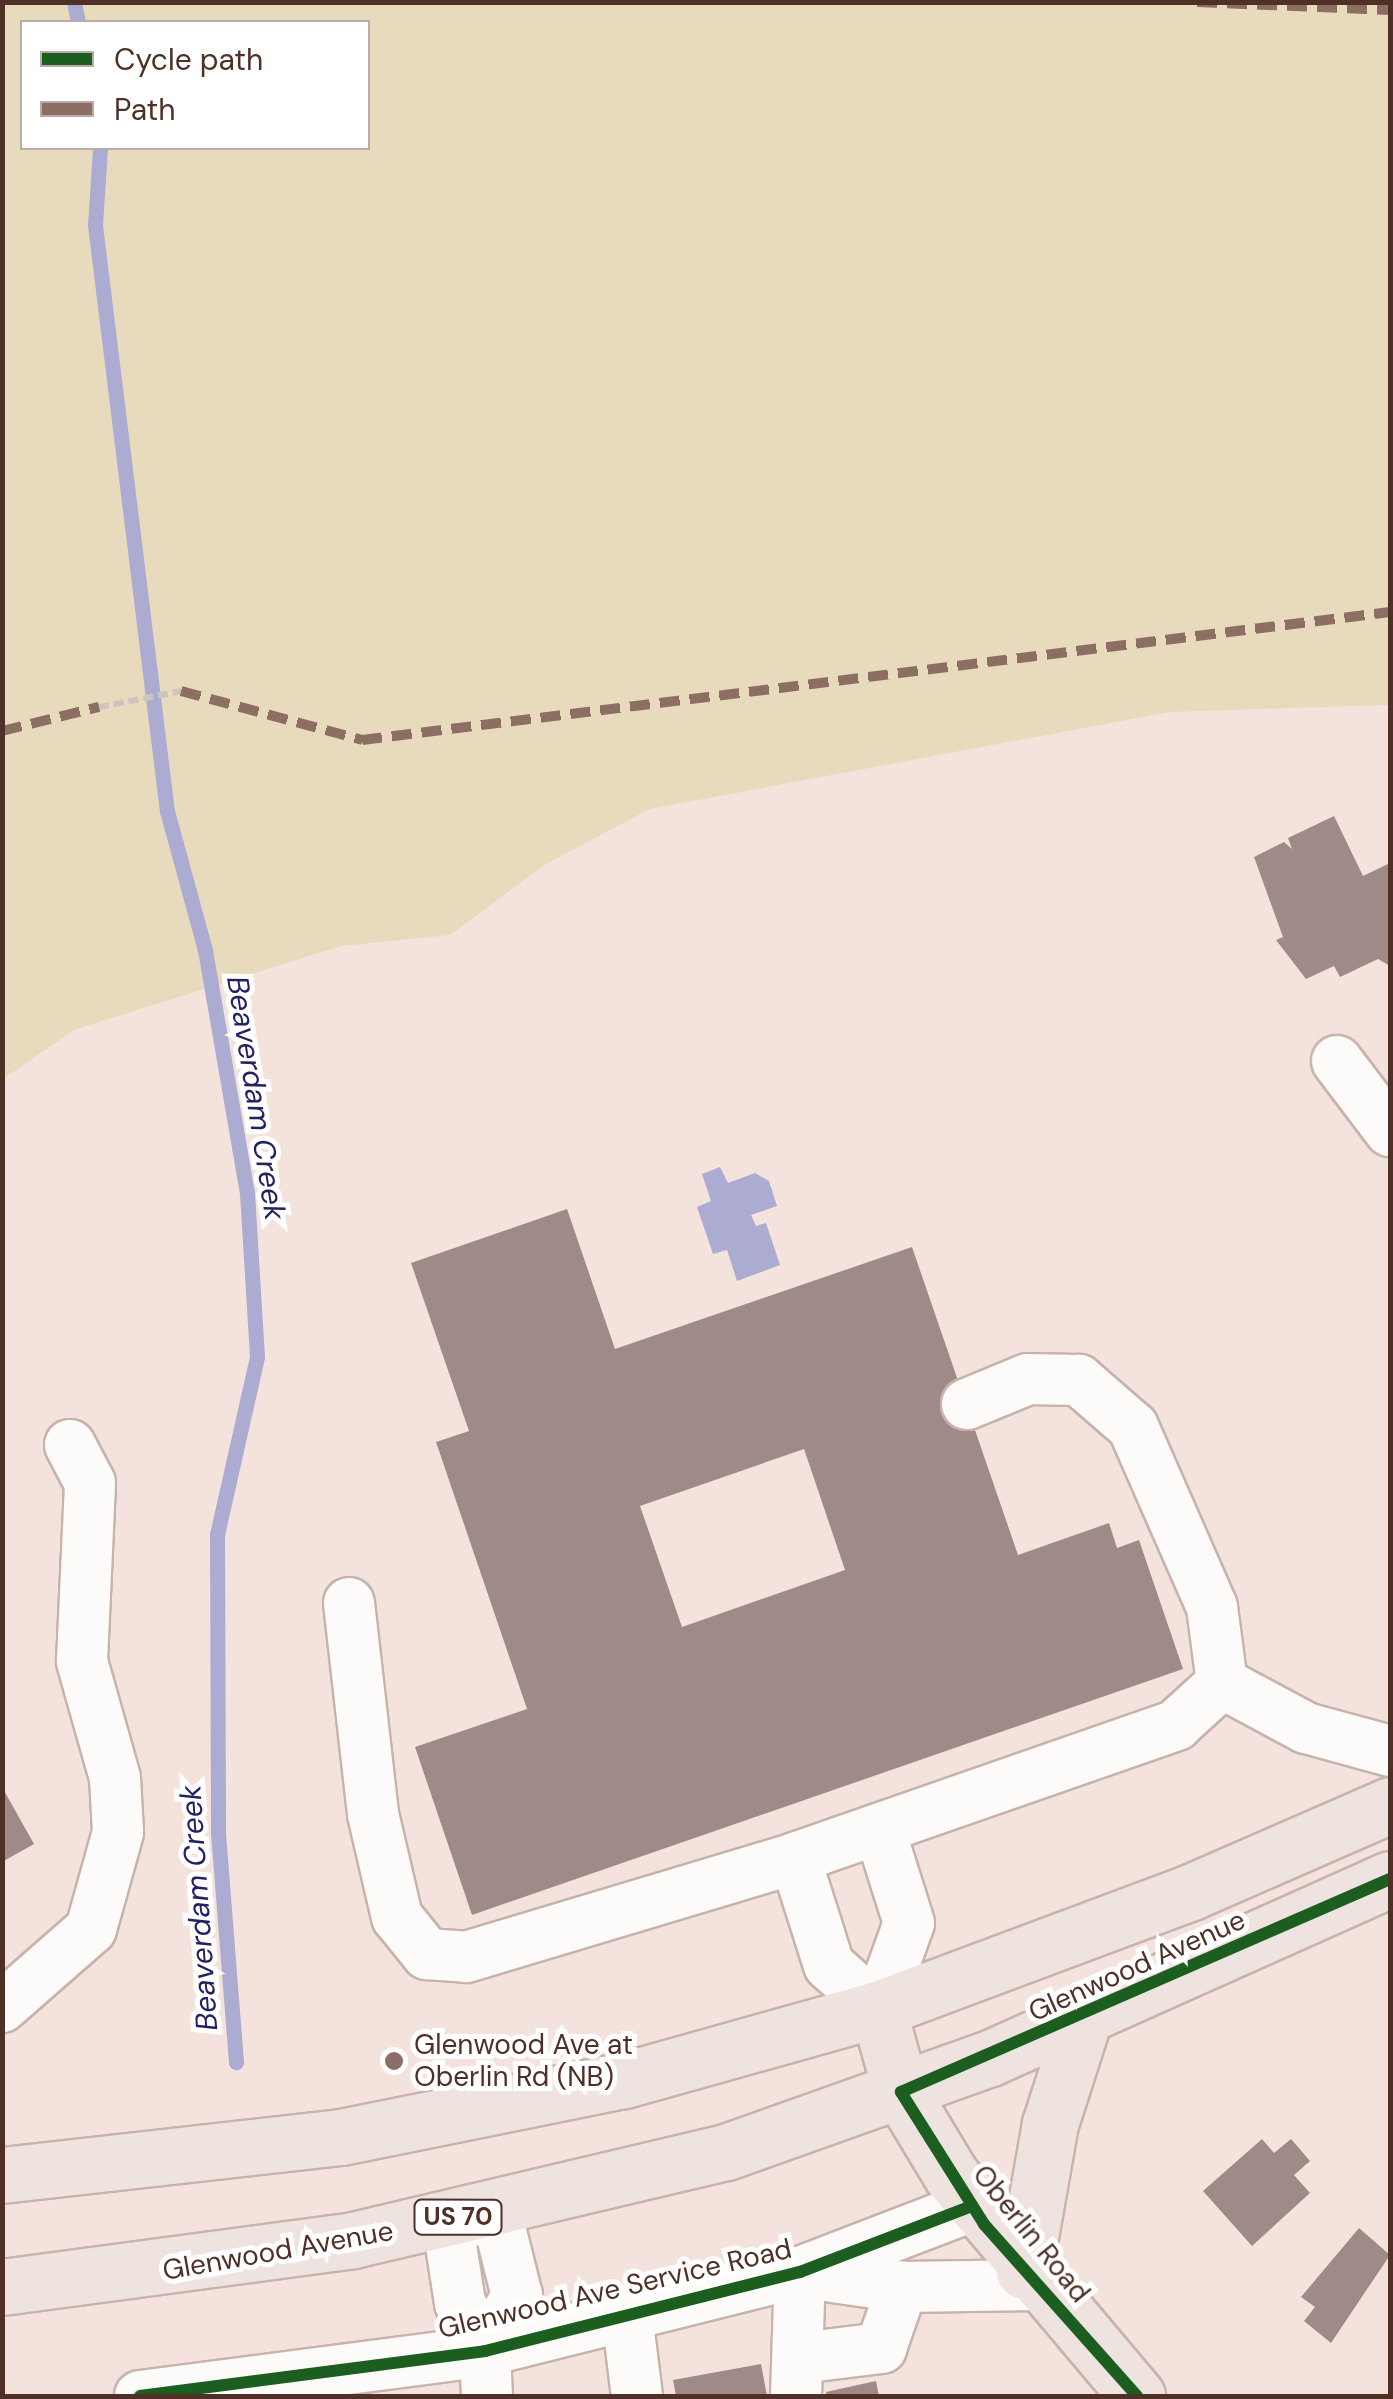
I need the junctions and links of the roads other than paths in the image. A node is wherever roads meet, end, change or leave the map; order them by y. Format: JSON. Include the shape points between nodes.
{"nodes":[{"id":1,"x":1338,"y":1061,"type":"dead end"},
{"id":2,"x":1390,"y":1131,"type":"edge"},
{"id":3,"x":968,"y":1404,"type":"dead end"},
{"id":4,"x":70,"y":1445,"type":"dead end"},
{"id":5,"x":349,"y":1604,"type":"dead end"},
{"id":6,"x":1222,"y":1683,"type":"junction"},
{"id":7,"x":1390,"y":1751,"type":"edge"},
{"id":8,"x":1390,"y":1805,"type":"edge"},
{"id":9,"x":880,"y":1831,"type":"junction"},
{"id":10,"x":795,"y":1858,"type":"junction"},
{"id":11,"x":1390,"y":1879,"type":"edge"},
{"id":12,"x":2,"y":2007,"type":"edge"},
{"id":13,"x":878,"y":2008,"type":"junction"},
{"id":14,"x":1084,"y":2018,"type":"junction"},
{"id":15,"x":901,"y":2092,"type":"junction"},
{"id":16,"x":2,"y":2175,"type":"edge"},
{"id":17,"x":972,"y":2206,"type":"junction"},
{"id":18,"x":471,"y":2214,"type":"junction"},
{"id":19,"x":800,"y":2272,"type":"junction"},
{"id":20,"x":1030,"y":2278,"type":"junction"},
{"id":21,"x":2,"y":2287,"type":"edge"},
{"id":22,"x":902,"y":2287,"type":"junction"},
{"id":23,"x":626,"y":2316,"type":"junction"},
{"id":24,"x":486,"y":2374,"type":"edge"},
{"id":25,"x":798,"y":2377,"type":"edge"},
{"id":26,"x":140,"y":2396,"type":"edge"},
{"id":27,"x":637,"y":2396,"type":"edge"},
{"id":28,"x":1137,"y":2396,"type":"edge"}],
"edges":[{"from":1,"to":2,"type":"street"},
{"from":3,"to":6,"type":"street","via":[[1028,1379],[1079,1380],[1133,1427],[1212,1607]]},
{"from":4,"to":12,"type":"street","via":[[90,1482],[82,1661],[115,1778],[118,1832],[91,1930]]},
{"from":5,"to":10,"type":"street","via":[[377,1832],[397,1917],[427,1954],[466,1957]]},
{"from":6,"to":7,"type":"street","via":[[1306,1728]]},
{"from":6,"to":9,"type":"street","via":[[1176,1725]]},
{"from":8,"to":13,"type":"main road","name":"Glenwood Avenue","via":[[1191,1892]]},
{"from":9,"to":10,"type":"street"},
{"from":9,"to":13,"type":"street","via":[[909,1924]]},
{"from":10,"to":13,"type":"street","via":[[828,1965]]},
{"from":11,"to":14,"type":"main road","name":"Glenwood Avenue","number":"US 70"},
{"from":13,"to":15,"type":"main road","name":"Oberlin Road"},
{"from":13,"to":16,"type":"main road","name":"Glenwood Avenue","via":[[455,2117],[243,2152]]},
{"from":14,"to":15,"type":"main road","name":"Glenwood Avenue","number":"US 70"},
{"from":14,"to":20,"type":"main road","via":[[1050,2124]]},
{"from":15,"to":17,"type":"main road","name":"Oberlin Road"},
{"from":15,"to":18,"type":"main road","name":"Glenwood Avenue","number":"US 70","via":[[726,2152]]},
{"from":17,"to":19,"type":"street","name":"Glenwood Ave Service Road"},
{"from":17,"to":20,"type":"main road","name":"Oberlin Road"},
{"from":18,"to":21,"type":"main road","name":"Glenwood Avenue","number":"US 70","via":[[132,2276]]},
{"from":18,"to":24,"type":"street","via":[[450,2239],[460,2303]]},
{"from":19,"to":22,"type":"street","name":"Glenwood Ave Service Road"},
{"from":19,"to":23,"type":"street","name":"Glenwood Ave Service Road"},
{"from":19,"to":25,"type":"street"},
{"from":20,"to":22,"type":"street","name":"Glenwood Ave Service Road"},
{"from":20,"to":28,"type":"main road","name":"Oberlin Road"},
{"from":22,"to":25,"type":"street","via":[[881,2348]]},
{"from":23,"to":24,"type":"street","name":"Glenwood Ave Service Road"},
{"from":23,"to":27,"type":"street"},
{"from":24,"to":26,"type":"street","name":"Glenwood Ave Service Road"}]}
